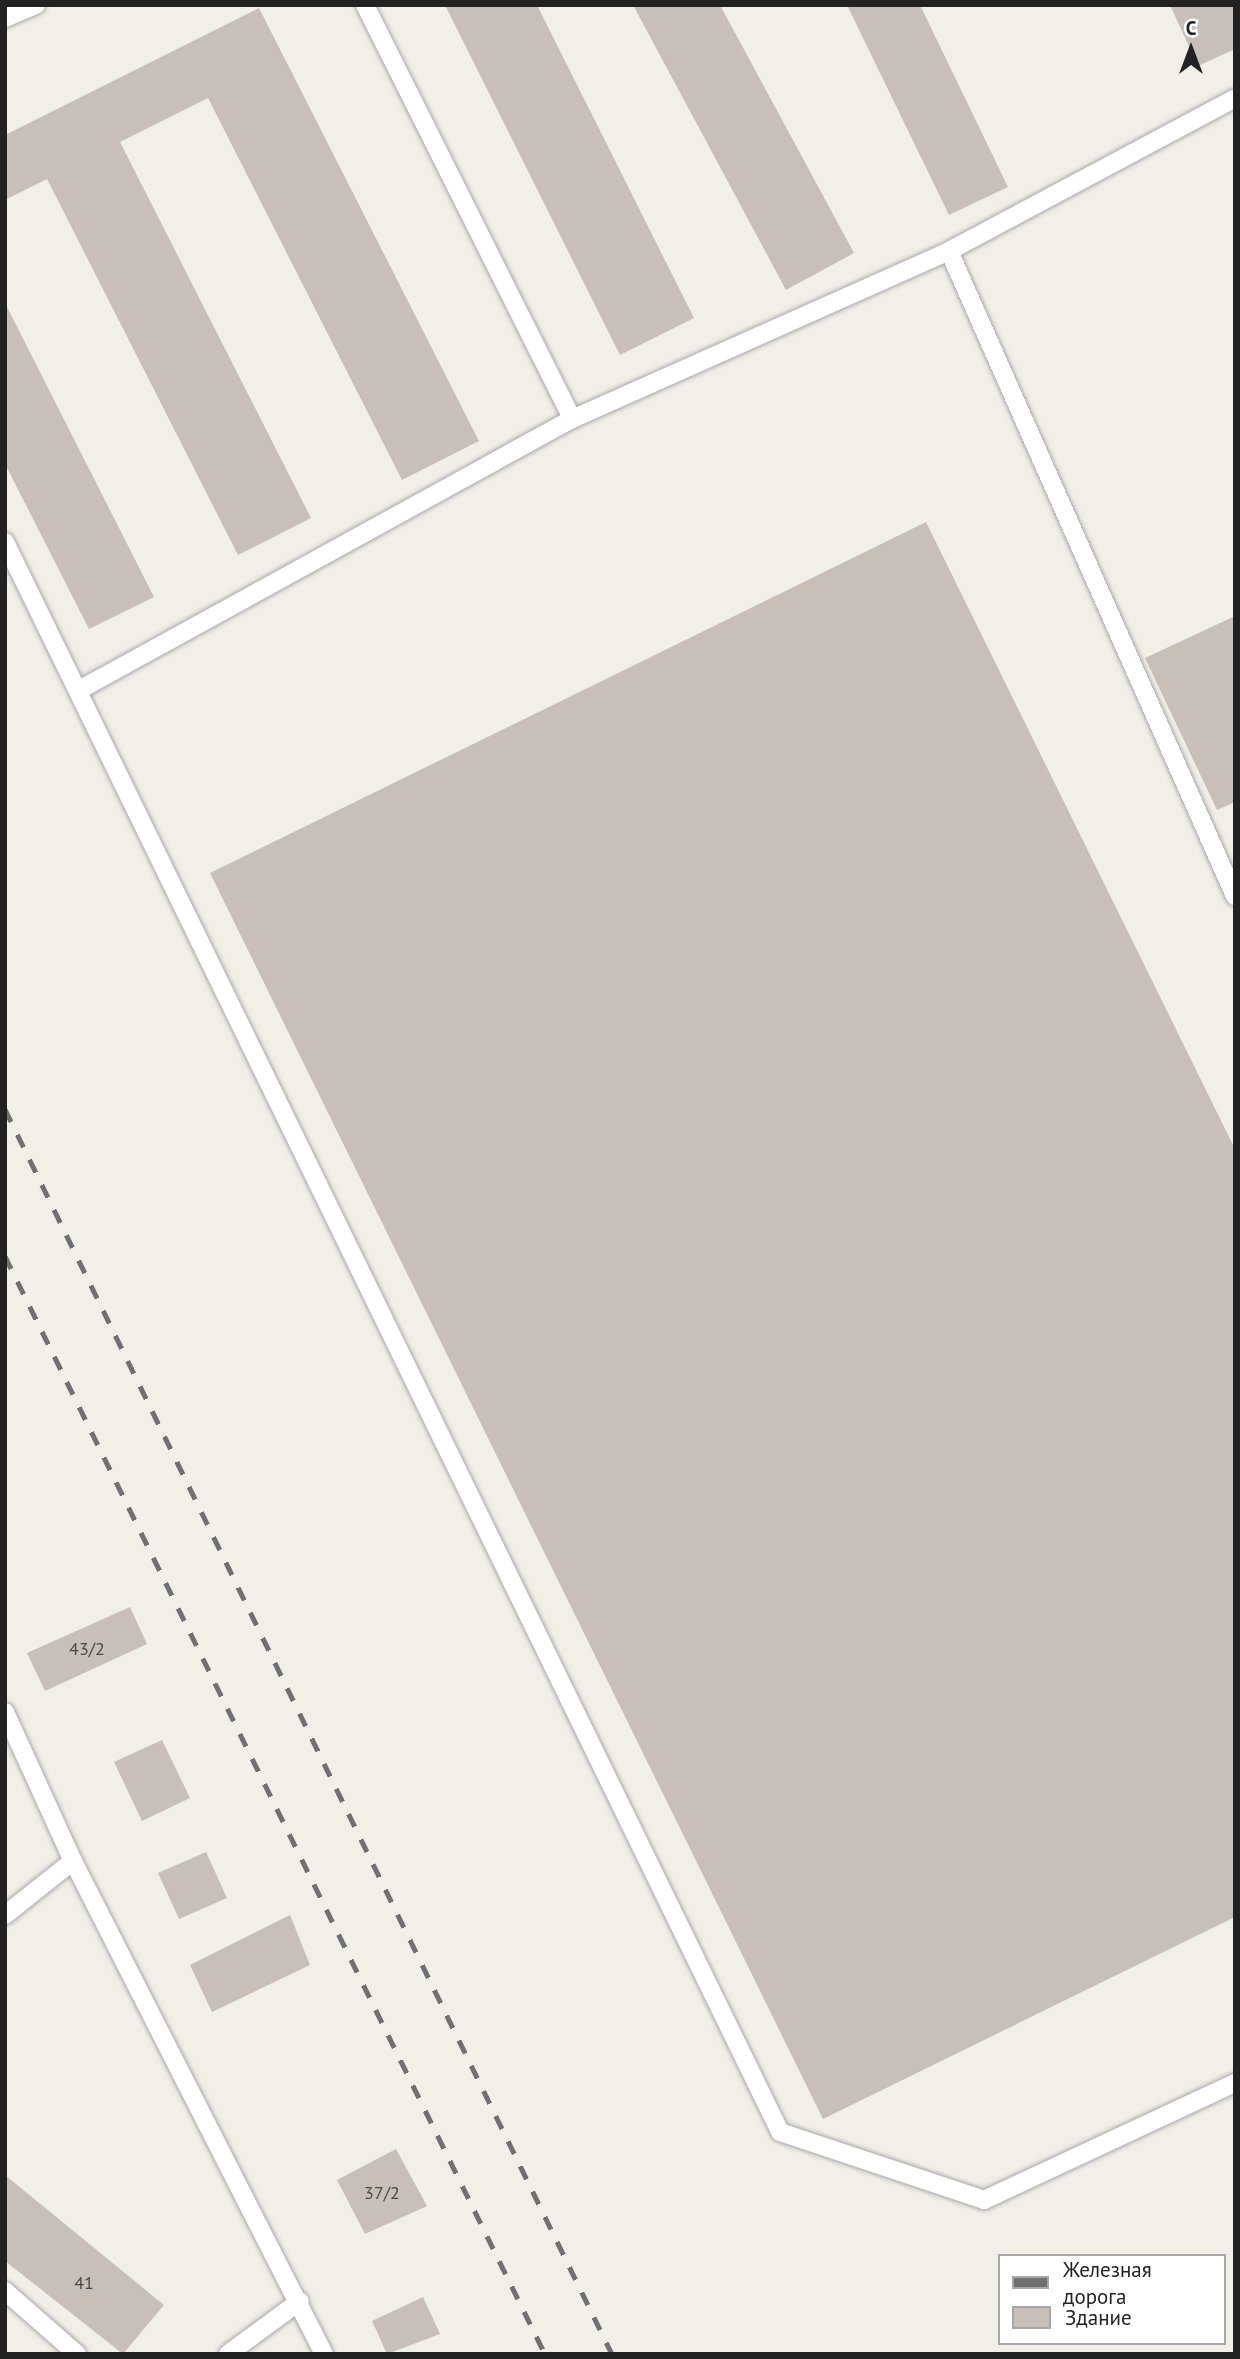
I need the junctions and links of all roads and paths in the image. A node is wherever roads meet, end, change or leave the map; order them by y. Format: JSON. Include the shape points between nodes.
{"nodes":[{"id":1,"x":36,"y":5,"type":"edge"},
{"id":2,"x":365,"y":5,"type":"edge"},
{"id":3,"x":5,"y":18,"type":"edge"},
{"id":4,"x":1235,"y":98,"type":"edge"},
{"id":5,"x":949,"y":251,"type":"junction"},
{"id":6,"x":572,"y":419,"type":"junction"},
{"id":7,"x":5,"y":541,"type":"edge"},
{"id":8,"x":80,"y":688,"type":"junction"},
{"id":9,"x":1235,"y":895,"type":"edge"},
{"id":10,"x":5,"y":1713,"type":"edge"},
{"id":11,"x":73,"y":1861,"type":"junction"},
{"id":12,"x":5,"y":1914,"type":"edge"},
{"id":13,"x":1235,"y":2083,"type":"edge"},
{"id":14,"x":5,"y":2291,"type":"edge"},
{"id":15,"x":300,"y":2301,"type":"junction"},
{"id":16,"x":77,"y":2354,"type":"edge"},
{"id":17,"x":228,"y":2354,"type":"edge"},
{"id":18,"x":324,"y":2354,"type":"edge"}],
"edges":[{"from":1,"to":3,"type":"lane"},
{"from":2,"to":6,"type":"lane"},
{"from":4,"to":5,"type":"lane"},
{"from":5,"to":6,"type":"lane"},
{"from":5,"to":9,"type":"lane"},
{"from":6,"to":8,"type":"lane"},
{"from":7,"to":8,"type":"lane"},
{"from":8,"to":13,"type":"lane","via":[[780,2132],[984,2200]]},
{"from":10,"to":11,"type":"lane"},
{"from":11,"to":12,"type":"lane"},
{"from":11,"to":15,"type":"lane"},
{"from":14,"to":16,"type":"lane"},
{"from":15,"to":17,"type":"lane"},
{"from":15,"to":18,"type":"lane"}]}
